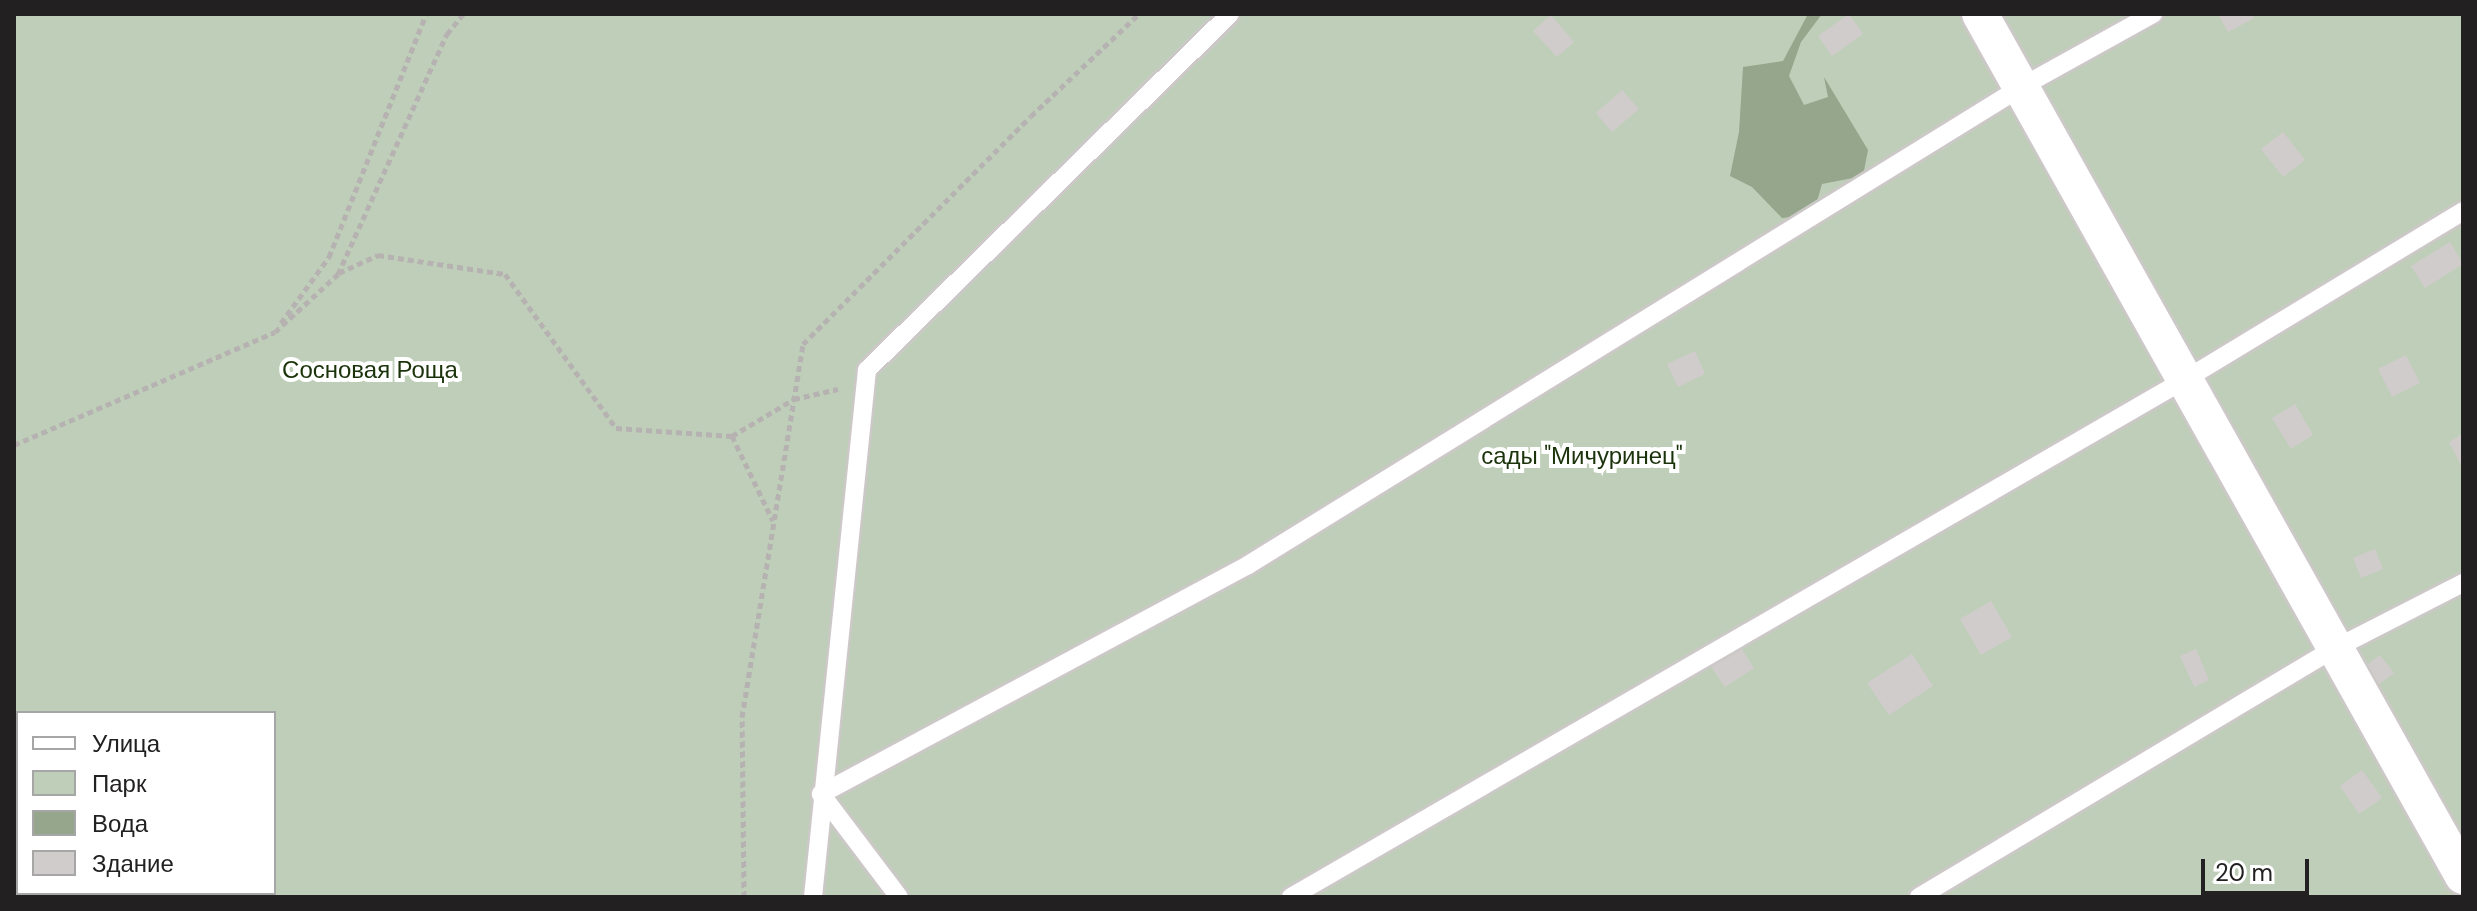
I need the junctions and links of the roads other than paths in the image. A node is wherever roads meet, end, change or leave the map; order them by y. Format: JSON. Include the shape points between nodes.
{"nodes":[{"id":1,"x":1230,"y":14,"type":"edge"},
{"id":2,"x":1980,"y":14,"type":"edge"},
{"id":3,"x":2153,"y":14,"type":"edge"},
{"id":4,"x":2023,"y":86,"type":"junction"},
{"id":5,"x":2463,"y":211,"type":"edge"},
{"id":6,"x":2186,"y":379,"type":"junction"},
{"id":7,"x":2463,"y":583,"type":"edge"},
{"id":8,"x":2334,"y":649,"type":"junction"},
{"id":9,"x":821,"y":794,"type":"junction"},
{"id":10,"x":2463,"y":876,"type":"edge"},
{"id":11,"x":813,"y":897,"type":"edge"},
{"id":12,"x":899,"y":897,"type":"edge"},
{"id":13,"x":1291,"y":897,"type":"edge"},
{"id":14,"x":1919,"y":897,"type":"edge"}],
"edges":[{"from":1,"to":9,"type":"lane","via":[[867,370]]},
{"from":2,"to":4,"type":"street"},
{"from":3,"to":4,"type":"lane"},
{"from":4,"to":6,"type":"street"},
{"from":4,"to":9,"type":"lane","via":[[1248,565]]},
{"from":5,"to":6,"type":"lane"},
{"from":6,"to":8,"type":"street"},
{"from":6,"to":13,"type":"lane"},
{"from":7,"to":8,"type":"lane"},
{"from":8,"to":10,"type":"street"},
{"from":8,"to":14,"type":"lane"},
{"from":9,"to":11,"type":"lane"},
{"from":9,"to":12,"type":"lane"}]}
